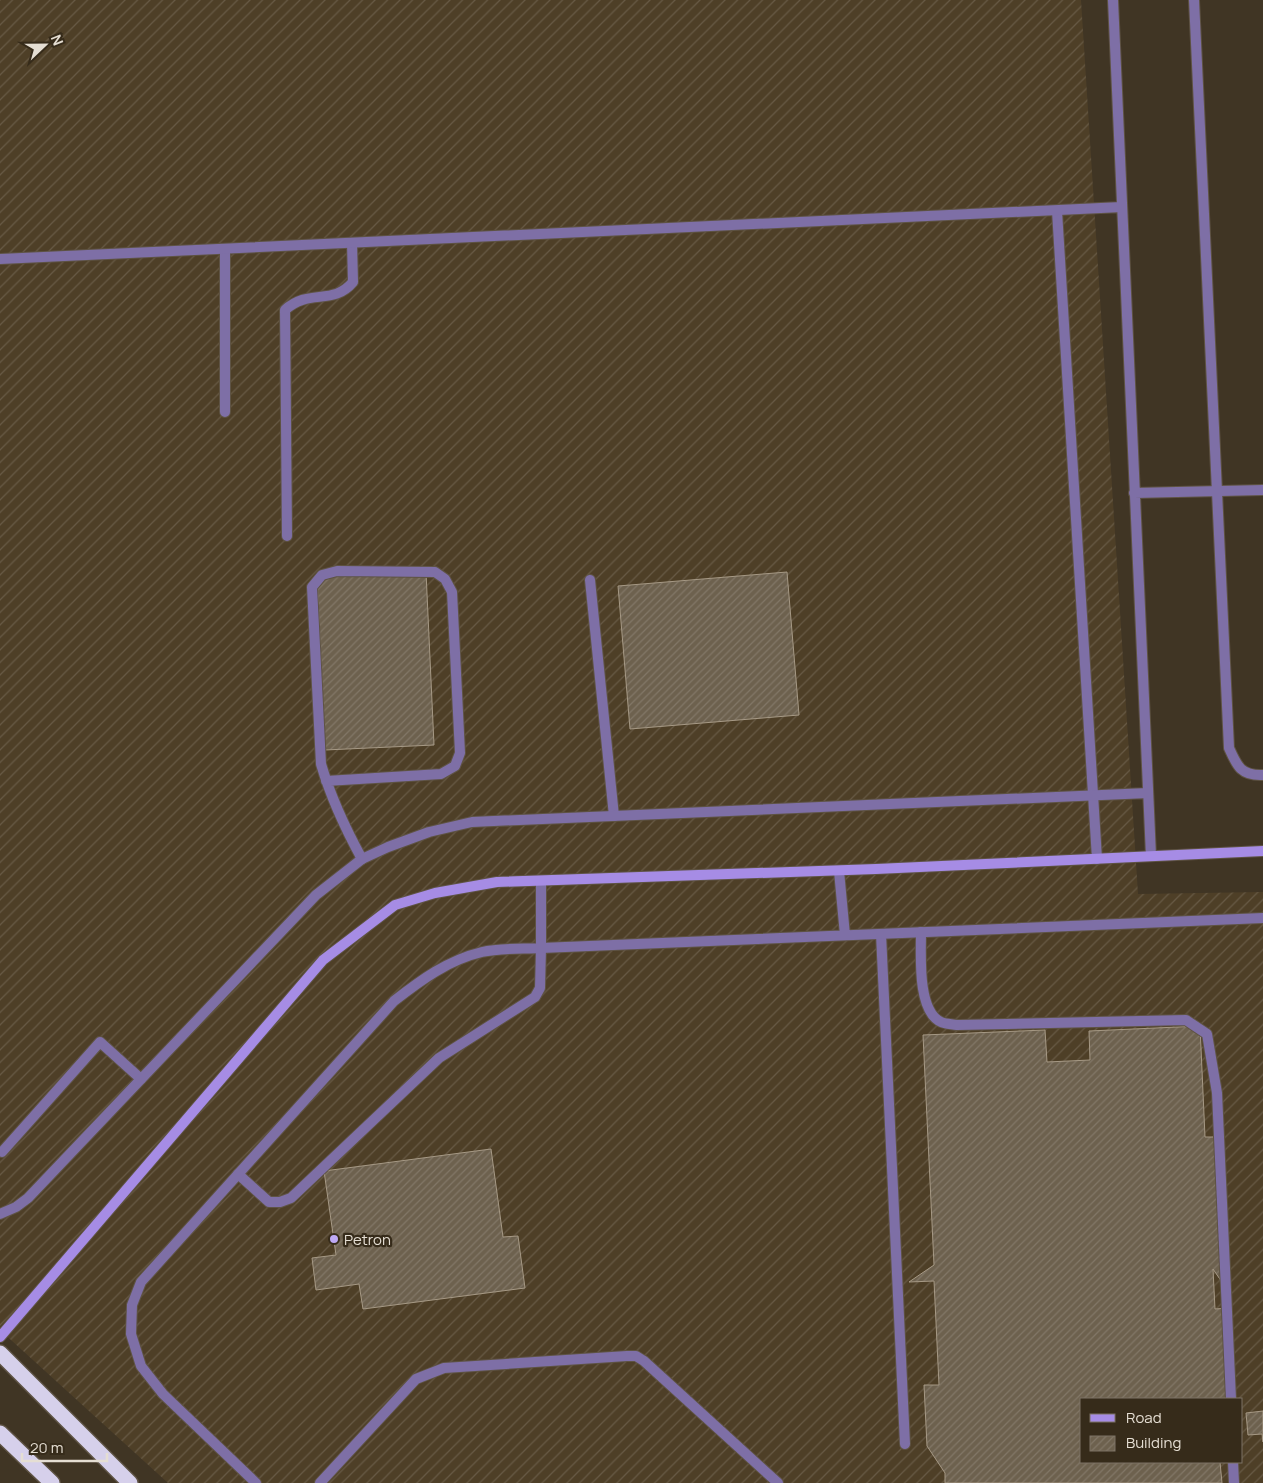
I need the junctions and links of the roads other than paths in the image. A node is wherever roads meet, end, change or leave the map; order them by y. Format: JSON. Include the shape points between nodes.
{"nodes":[{"id":1,"x":1113,"y":0,"type":"edge"},
{"id":2,"x":1194,"y":0,"type":"edge"},
{"id":3,"x":1122,"y":207,"type":"junction"},
{"id":4,"x":1057,"y":211,"type":"junction"},
{"id":5,"x":352,"y":243,"type":"junction"},
{"id":6,"x":225,"y":249,"type":"junction"},
{"id":7,"x":0,"y":259,"type":"edge"},
{"id":8,"x":225,"y":412,"type":"dead end"},
{"id":9,"x":1216,"y":490,"type":"junction"},
{"id":10,"x":1263,"y":490,"type":"edge"},
{"id":11,"x":1134,"y":492,"type":"junction"},
{"id":12,"x":287,"y":536,"type":"dead end"},
{"id":13,"x":590,"y":580,"type":"dead end"},
{"id":14,"x":1263,"y":775,"type":"edge"},
{"id":15,"x":326,"y":781,"type":"junction"},
{"id":16,"x":1148,"y":793,"type":"junction"},
{"id":17,"x":1093,"y":796,"type":"junction"},
{"id":18,"x":614,"y":816,"type":"junction"},
{"id":19,"x":1263,"y":852,"type":"edge"},
{"id":20,"x":1151,"y":856,"type":"junction"},
{"id":21,"x":362,"y":859,"type":"junction"},
{"id":22,"x":1097,"y":859,"type":"junction"},
{"id":23,"x":839,"y":870,"type":"junction"},
{"id":24,"x":541,"y":881,"type":"junction"},
{"id":25,"x":1263,"y":918,"type":"edge"},
{"id":26,"x":921,"y":932,"type":"junction"},
{"id":27,"x":881,"y":934,"type":"junction"},
{"id":28,"x":845,"y":935,"type":"junction"},
{"id":29,"x":541,"y":948,"type":"junction"},
{"id":30,"x":141,"y":1079,"type":"junction"},
{"id":31,"x":2,"y":1152,"type":"dead end"},
{"id":32,"x":238,"y":1174,"type":"junction"},
{"id":33,"x":0,"y":1214,"type":"edge"},
{"id":34,"x":0,"y":1337,"type":"edge"},
{"id":35,"x":0,"y":1352,"type":"edge"},
{"id":36,"x":1231,"y":1398,"type":"edge"},
{"id":37,"x":0,"y":1433,"type":"edge"},
{"id":38,"x":905,"y":1444,"type":"dead end"},
{"id":39,"x":1234,"y":1463,"type":"edge"},
{"id":40,"x":52,"y":1483,"type":"edge"},
{"id":41,"x":130,"y":1483,"type":"edge"},
{"id":42,"x":256,"y":1483,"type":"edge"},
{"id":43,"x":320,"y":1483,"type":"edge"},
{"id":44,"x":778,"y":1483,"type":"edge"},
{"id":45,"x":1234,"y":1483,"type":"edge"}],
"edges":[{"from":1,"to":3,"type":"street"},
{"from":2,"to":9,"type":"street"},
{"from":3,"to":4,"type":"street"},
{"from":3,"to":11,"type":"street"},
{"from":4,"to":5,"type":"street"},
{"from":4,"to":17,"type":"street"},
{"from":5,"to":6,"type":"street"},
{"from":5,"to":12,"type":"street","via":[[353,282],[345,292],[305,298],[285,310]]},
{"from":6,"to":7,"type":"street"},
{"from":6,"to":8,"type":"street"},
{"from":9,"to":10,"type":"street"},
{"from":9,"to":11,"type":"street"},
{"from":9,"to":14,"type":"street","via":[[1229,748],[1238,768],[1254,776]]},
{"from":11,"to":16,"type":"street"},
{"from":13,"to":18,"type":"street"},
{"from":15,"to":15,"type":"street","via":[[321,764],[312,587],[322,575],[337,571],[435,572],[445,579],[452,592],[460,753],[455,766],[441,774]]},
{"from":15,"to":21,"type":"street","via":[[344,826]]},
{"from":16,"to":17,"type":"street"},
{"from":16,"to":20,"type":"street"},
{"from":17,"to":18,"type":"street"},
{"from":17,"to":22,"type":"street"},
{"from":18,"to":21,"type":"street","via":[[472,822],[429,832]]},
{"from":19,"to":20,"type":"street"},
{"from":20,"to":22,"type":"street"},
{"from":21,"to":30,"type":"street","via":[[316,895]]},
{"from":22,"to":23,"type":"street"},
{"from":23,"to":24,"type":"street"},
{"from":23,"to":28,"type":"street"},
{"from":24,"to":29,"type":"street"},
{"from":24,"to":34,"type":"street","via":[[497,882],[435,893],[396,905],[324,960]]},
{"from":25,"to":26,"type":"street"},
{"from":26,"to":27,"type":"street"},
{"from":26,"to":36,"type":"street","via":[[922,989],[930,1013],[941,1022],[957,1025],[1186,1020],[1208,1034],[1217,1093]]},
{"from":27,"to":28,"type":"street"},
{"from":27,"to":38,"type":"street"},
{"from":28,"to":29,"type":"street"},
{"from":29,"to":32,"type":"street","via":[[484,952],[451,962],[422,979],[394,1002]]},
{"from":29,"to":32,"type":"street","via":[[540,988],[535,997],[439,1058],[291,1198],[269,1202]]},
{"from":30,"to":31,"type":"street","via":[[100,1042]]},
{"from":30,"to":33,"type":"street","via":[[28,1198]]},
{"from":32,"to":42,"type":"street","via":[[141,1282],[132,1305],[131,1334],[141,1366],[163,1394]]},
{"from":35,"to":41,"type":"highway"},
{"from":37,"to":40,"type":"highway"},
{"from":39,"to":45,"type":"street"},
{"from":43,"to":44,"type":"street","via":[[416,1379],[428,1372],[444,1368],[627,1356],[644,1360]]}]}
